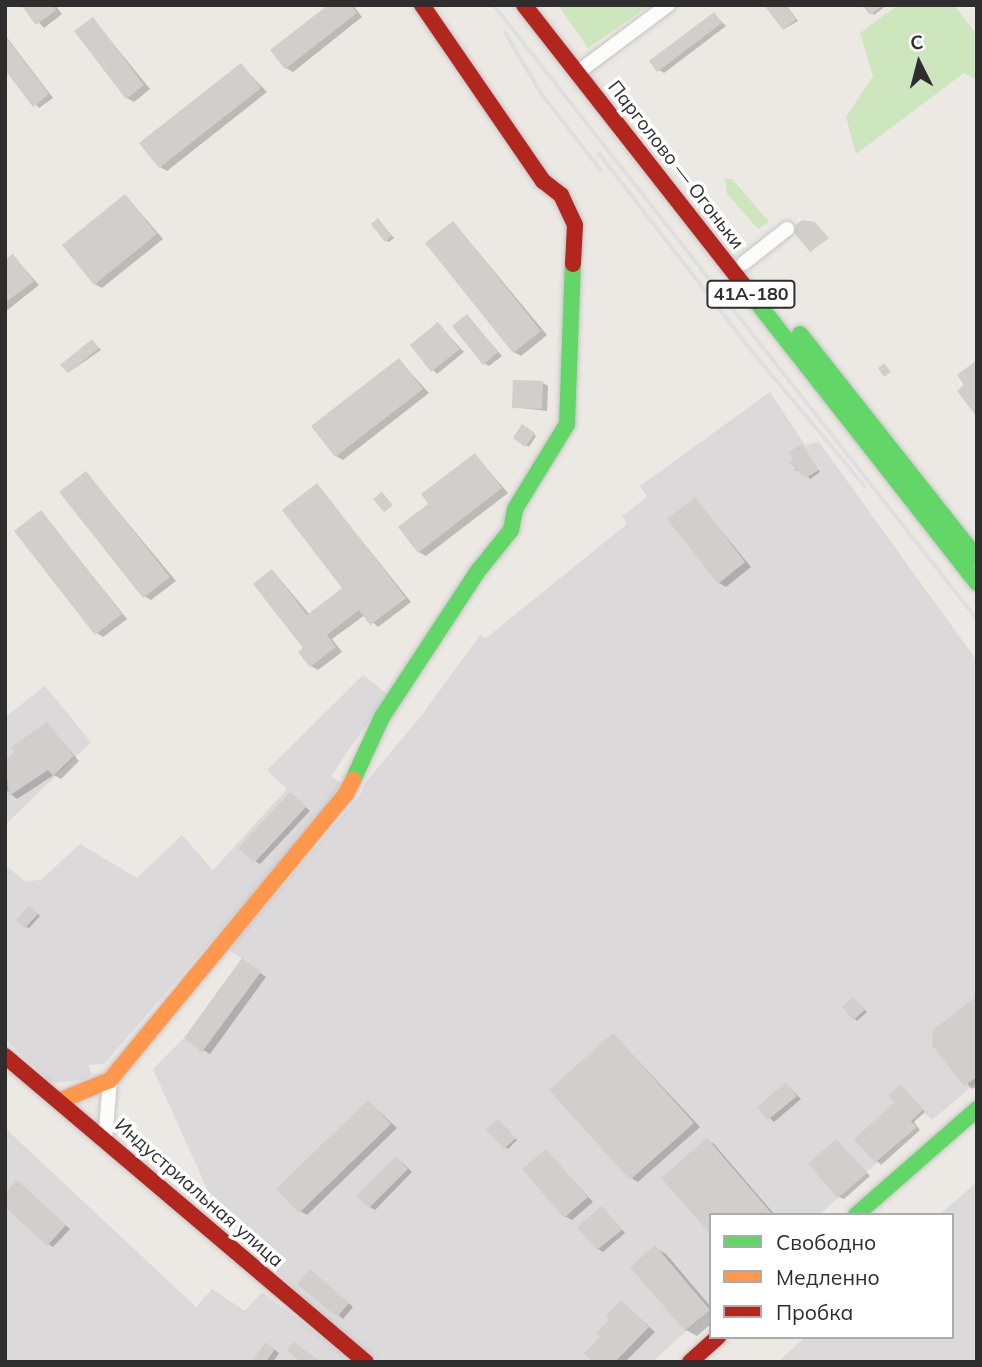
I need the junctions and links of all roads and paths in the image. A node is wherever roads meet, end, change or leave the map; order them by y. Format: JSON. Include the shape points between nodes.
{"nodes":[{"id":1,"x":422,"y":5,"type":"edge"},
{"id":2,"x":524,"y":5,"type":"edge"},
{"id":3,"x":541,"y":5,"type":"edge"},
{"id":4,"x":668,"y":5,"type":"edge"},
{"id":5,"x":582,"y":69,"type":"junction"},
{"id":6,"x":787,"y":229,"type":"dead end"},
{"id":7,"x":744,"y":263,"type":"junction"},
{"id":8,"x":977,"y":558,"type":"edge"},
{"id":9,"x":977,"y":583,"type":"edge"},
{"id":10,"x":5,"y":1056,"type":"edge"},
{"id":11,"x":110,"y":1080,"type":"junction"},
{"id":12,"x":59,"y":1101,"type":"junction"},
{"id":13,"x":977,"y":1109,"type":"edge"},
{"id":14,"x":105,"y":1141,"type":"junction"},
{"id":15,"x":858,"y":1213,"type":"edge"},
{"id":16,"x":716,"y":1339,"type":"edge"},
{"id":17,"x":366,"y":1362,"type":"edge"},
{"id":18,"x":690,"y":1362,"type":"edge"}],
"edges":[{"from":1,"to":11,"type":"street","via":[[543,181],[562,195],[575,225],[568,424],[515,509],[511,530],[478,571],[382,717],[346,794]]},
{"from":2,"to":5,"type":"street","name":"Парголово — Огоньки","number":"41А-180"},
{"from":3,"to":5,"type":"street","name":"Парголово — Огоньки","number":"41А-180"},
{"from":4,"to":5,"type":"street"},
{"from":5,"to":7,"type":"street","name":"Парголово — Огоньки","number":"41А-180"},
{"from":5,"to":9,"type":"street","name":"Парголово — Огоньки","number":"41А-180"},
{"from":6,"to":7,"type":"street"},
{"from":7,"to":8,"type":"street","name":"Парголово — Огоньки","number":"41А-180"},
{"from":10,"to":12,"type":"street","name":"Индустриальная улица"},
{"from":11,"to":12,"type":"street"},
{"from":11,"to":14,"type":"street"},
{"from":12,"to":14,"type":"street","name":"Индустриальная улица"},
{"from":13,"to":15,"type":"street"},
{"from":14,"to":17,"type":"street","name":"Индустриальная улица"},
{"from":16,"to":18,"type":"street"}]}
